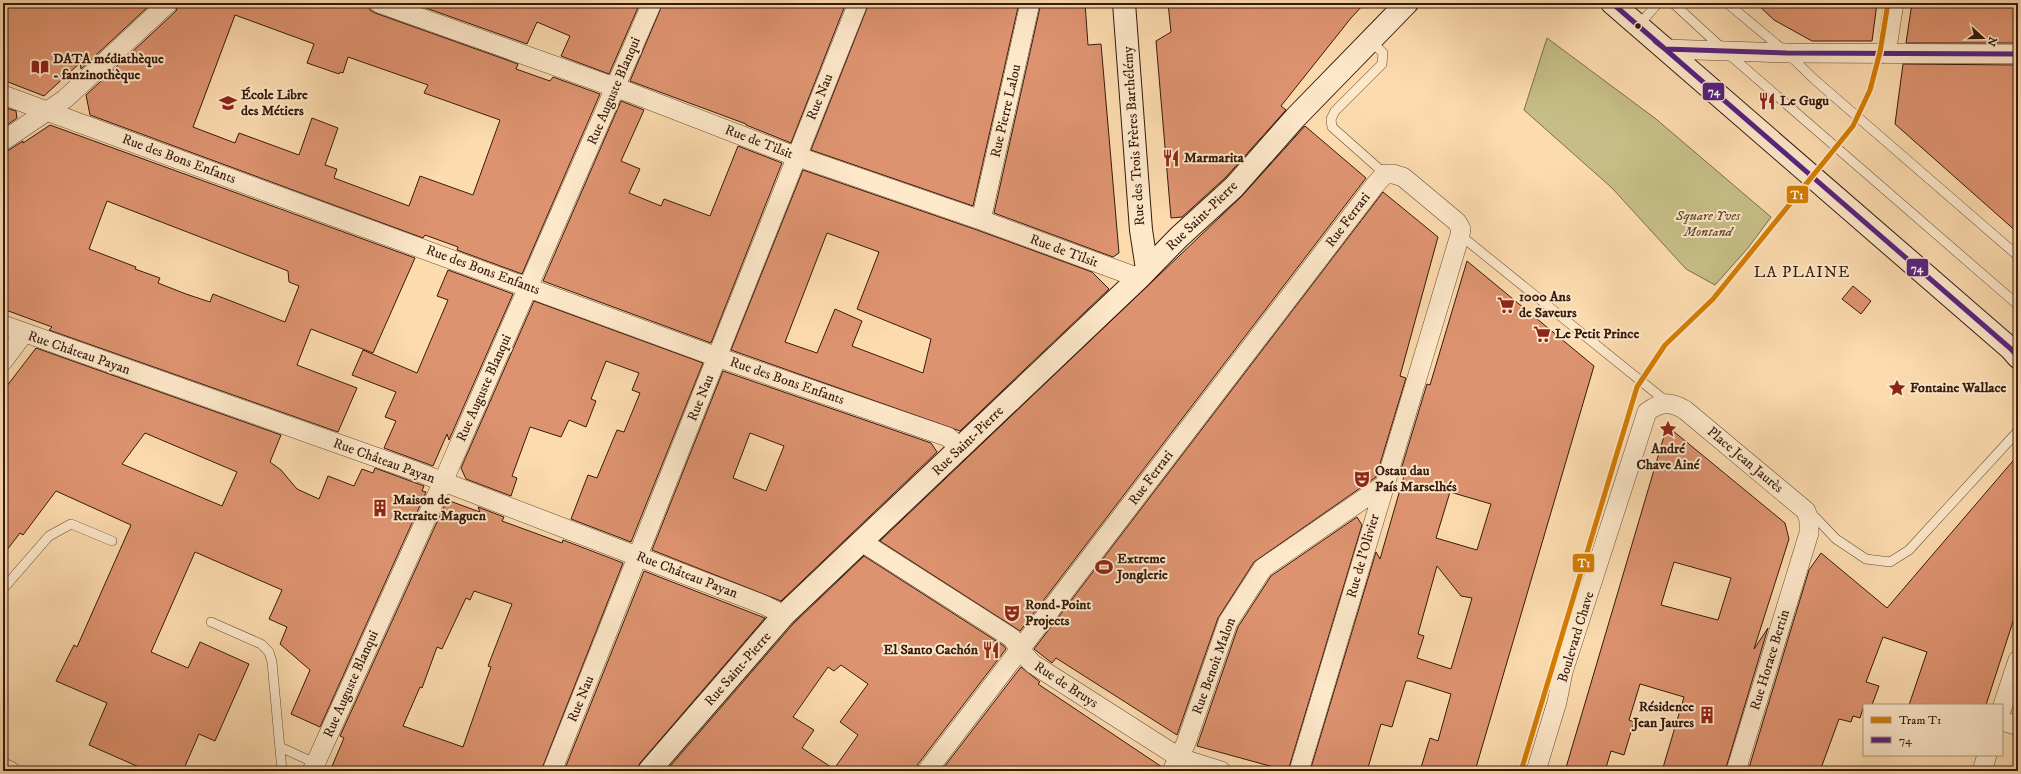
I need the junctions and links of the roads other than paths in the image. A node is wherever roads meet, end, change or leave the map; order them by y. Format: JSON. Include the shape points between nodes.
{"nodes":[{"id":1,"x":168,"y":3,"type":"edge"},
{"id":2,"x":379,"y":3,"type":"edge"},
{"id":3,"x":652,"y":3,"type":"edge"},
{"id":4,"x":858,"y":3,"type":"edge"},
{"id":5,"x":1030,"y":3,"type":"edge"},
{"id":6,"x":1124,"y":3,"type":"edge"},
{"id":7,"x":1407,"y":3,"type":"edge"},
{"id":8,"x":1612,"y":3,"type":"edge"},
{"id":9,"x":1658,"y":3,"type":"edge"},
{"id":10,"x":1673,"y":3,"type":"edge"},
{"id":11,"x":1727,"y":3,"type":"edge"},
{"id":12,"x":1894,"y":3,"type":"edge"},
{"id":13,"x":1638,"y":26,"type":"junction"},
{"id":14,"x":1370,"y":40,"type":"junction"},
{"id":15,"x":1665,"y":49,"type":"junction"},
{"id":16,"x":1724,"y":50,"type":"junction"},
{"id":17,"x":1787,"y":53,"type":"junction"},
{"id":18,"x":1886,"y":54,"type":"junction"},
{"id":19,"x":2018,"y":54,"type":"edge"},
{"id":20,"x":615,"y":88,"type":"junction"},
{"id":21,"x":3,"y":95,"type":"edge"},
{"id":22,"x":48,"y":111,"type":"junction"},
{"id":23,"x":3,"y":141,"type":"edge"},
{"id":24,"x":796,"y":156,"type":"junction"},
{"id":25,"x":1380,"y":179,"type":"junction"},
{"id":26,"x":981,"y":220,"type":"junction"},
{"id":27,"x":1458,"y":243,"type":"junction"},
{"id":28,"x":2018,"y":256,"type":"edge"},
{"id":29,"x":1143,"y":274,"type":"junction"},
{"id":30,"x":528,"y":286,"type":"junction"},
{"id":31,"x":2018,"y":305,"type":"edge"},
{"id":32,"x":3,"y":326,"type":"edge"},
{"id":33,"x":24,"y":333,"type":"junction"},
{"id":34,"x":718,"y":357,"type":"junction"},
{"id":35,"x":2018,"y":357,"type":"edge"},
{"id":36,"x":3,"y":360,"type":"edge"},
{"id":37,"x":1667,"y":402,"type":"junction"},
{"id":38,"x":2018,"y":431,"type":"edge"},
{"id":39,"x":961,"y":449,"type":"junction"},
{"id":40,"x":443,"y":482,"type":"junction"},
{"id":41,"x":1384,"y":484,"type":"junction"},
{"id":42,"x":1815,"y":517,"type":"dead end"},
{"id":43,"x":112,"y":541,"type":"dead end"},
{"id":44,"x":862,"y":542,"type":"junction"},
{"id":45,"x":1804,"y":550,"type":"joint"},
{"id":46,"x":639,"y":556,"type":"junction"},
{"id":47,"x":3,"y":588,"type":"edge"},
{"id":48,"x":784,"y":615,"type":"junction"},
{"id":49,"x":211,"y":622,"type":"dead end"},
{"id":50,"x":1019,"y":649,"type":"junction"},
{"id":51,"x":2018,"y":660,"type":"edge"},
{"id":52,"x":2003,"y":705,"type":"edge"},
{"id":53,"x":2003,"y":721,"type":"edge"},
{"id":54,"x":2018,"y":726,"type":"edge"},
{"id":55,"x":280,"y":747,"type":"junction"},
{"id":56,"x":1987,"y":756,"type":"edge"},
{"id":57,"x":1176,"y":764,"type":"edge"},
{"id":58,"x":314,"y":767,"type":"edge"},
{"id":59,"x":3,"y":768,"type":"edge"},
{"id":60,"x":10,"y":771,"type":"edge"},
{"id":61,"x":282,"y":771,"type":"edge"},
{"id":62,"x":552,"y":771,"type":"edge"},
{"id":63,"x":648,"y":771,"type":"edge"},
{"id":64,"x":927,"y":771,"type":"edge"},
{"id":65,"x":1221,"y":771,"type":"edge"},
{"id":66,"x":1299,"y":771,"type":"edge"},
{"id":67,"x":1536,"y":771,"type":"edge"},
{"id":68,"x":1736,"y":771,"type":"edge"},
{"id":69,"x":1982,"y":771,"type":"edge"}],
"edges":[{"from":1,"to":22,"type":"street"},
{"from":2,"to":20,"type":"street","name":"Rue de Tilsit"},
{"from":3,"to":20,"type":"street","name":"Rue Auguste Blanqui"},
{"from":4,"to":24,"type":"street","name":"Rue Nau"},
{"from":5,"to":26,"type":"street","name":"Rue Pierre Lalou"},
{"from":6,"to":29,"type":"street","name":"Rue des Trois Frères Barthélémy"},
{"from":7,"to":14,"type":"street"},
{"from":8,"to":13,"type":"street"},
{"from":9,"to":13,"type":"lane"},
{"from":10,"to":16,"type":"lane"},
{"from":11,"to":17,"type":"lane"},
{"from":12,"to":18,"type":"street"},
{"from":13,"to":15,"type":"street"},
{"from":14,"to":25,"type":"lane","via":[[1383,53],[1382,64],[1335,111],[1331,119],[1332,127]]},
{"from":14,"to":29,"type":"street","name":"Rue Saint-Pierre","via":[[1295,118],[1234,187]]},
{"from":15,"to":16,"type":"street"},
{"from":15,"to":35,"type":"street"},
{"from":16,"to":17,"type":"street"},
{"from":16,"to":31,"type":"lane"},
{"from":17,"to":18,"type":"street"},
{"from":17,"to":28,"type":"lane","via":[[1821,86]]},
{"from":18,"to":19,"type":"street"},
{"from":20,"to":24,"type":"street","name":"Rue de Tilsit"},
{"from":20,"to":30,"type":"street","name":"Rue Auguste Blanqui"},
{"from":21,"to":22,"type":"street","name":"Rue des Bons Enfants"},
{"from":22,"to":23,"type":"street"},
{"from":22,"to":30,"type":"street","name":"Rue des Bons Enfants"},
{"from":24,"to":26,"type":"street","name":"Rue de Tilsit"},
{"from":24,"to":34,"type":"street","name":"Rue Nau"},
{"from":25,"to":27,"type":"street","via":[[1393,174],[1402,177],[1456,222],[1461,229]]},
{"from":25,"to":50,"type":"street","name":"Rue Ferrari"},
{"from":26,"to":29,"type":"street","name":"Rue de Tilsit"},
{"from":27,"to":37,"type":"lane"},
{"from":27,"to":41,"type":"street","name":"Rue de l'Olivier"},
{"from":29,"to":39,"type":"street","name":"Rue Saint-Pierre"},
{"from":30,"to":34,"type":"street","name":"Rue des Bons Enfants"},
{"from":30,"to":40,"type":"street","name":"Rue Auguste Blanqui"},
{"from":32,"to":33,"type":"street","name":"Rue Château Payan"},
{"from":33,"to":36,"type":"street"},
{"from":33,"to":40,"type":"street","name":"Rue Château Payan"},
{"from":34,"to":39,"type":"street","name":"Rue des Bons Enfants","via":[[948,437]]},
{"from":34,"to":46,"type":"street","name":"Rue Nau"},
{"from":37,"to":45,"type":"street","name":"Place Jean Jaurès","via":[[1685,410],[1806,511],[1810,526]]},
{"from":37,"to":67,"type":"street","name":"Boulevard Chave","via":[[1647,412],[1563,672],[1557,702]]},
{"from":38,"to":42,"type":"lane","via":[[1909,550],[1890,562],[1866,559],[1836,539]]},
{"from":39,"to":44,"type":"street","name":"Rue Saint-Pierre"},
{"from":40,"to":46,"type":"street","name":"Rue Château Payan"},
{"from":40,"to":58,"type":"street","name":"Rue Auguste Blanqui"},
{"from":41,"to":57,"type":"street","name":"Rue Benoît Malon","via":[[1262,568],[1228,622],[1192,728]]},
{"from":41,"to":66,"type":"street","name":"Rue de l'Olivier"},
{"from":43,"to":47,"type":"lane","via":[[71,524],[49,536]]},
{"from":44,"to":48,"type":"street","name":"Rue Saint-Pierre"},
{"from":44,"to":50,"type":"street","name":"Rue de Bruys","via":[[1012,638]]},
{"from":45,"to":68,"type":"street","name":"Rue Horace Bertin"},
{"from":46,"to":48,"type":"street","name":"Rue Château Payan"},
{"from":46,"to":62,"type":"street","name":"Rue Nau"},
{"from":48,"to":63,"type":"street","name":"Rue Saint-Pierre"},
{"from":49,"to":55,"type":"lane","via":[[261,644],[269,652]]},
{"from":50,"to":57,"type":"street","name":"Rue de Bruys","via":[[1033,664]]},
{"from":50,"to":64,"type":"street","name":"Rue Ferrari"},
{"from":51,"to":52,"type":"street"},
{"from":53,"to":54,"type":"street"},
{"from":55,"to":58,"type":"lane"},
{"from":55,"to":61,"type":"lane"},
{"from":56,"to":69,"type":"street"},
{"from":57,"to":65,"type":"street","name":"Rue de Bruys"},
{"from":59,"to":60,"type":"street"}]}
